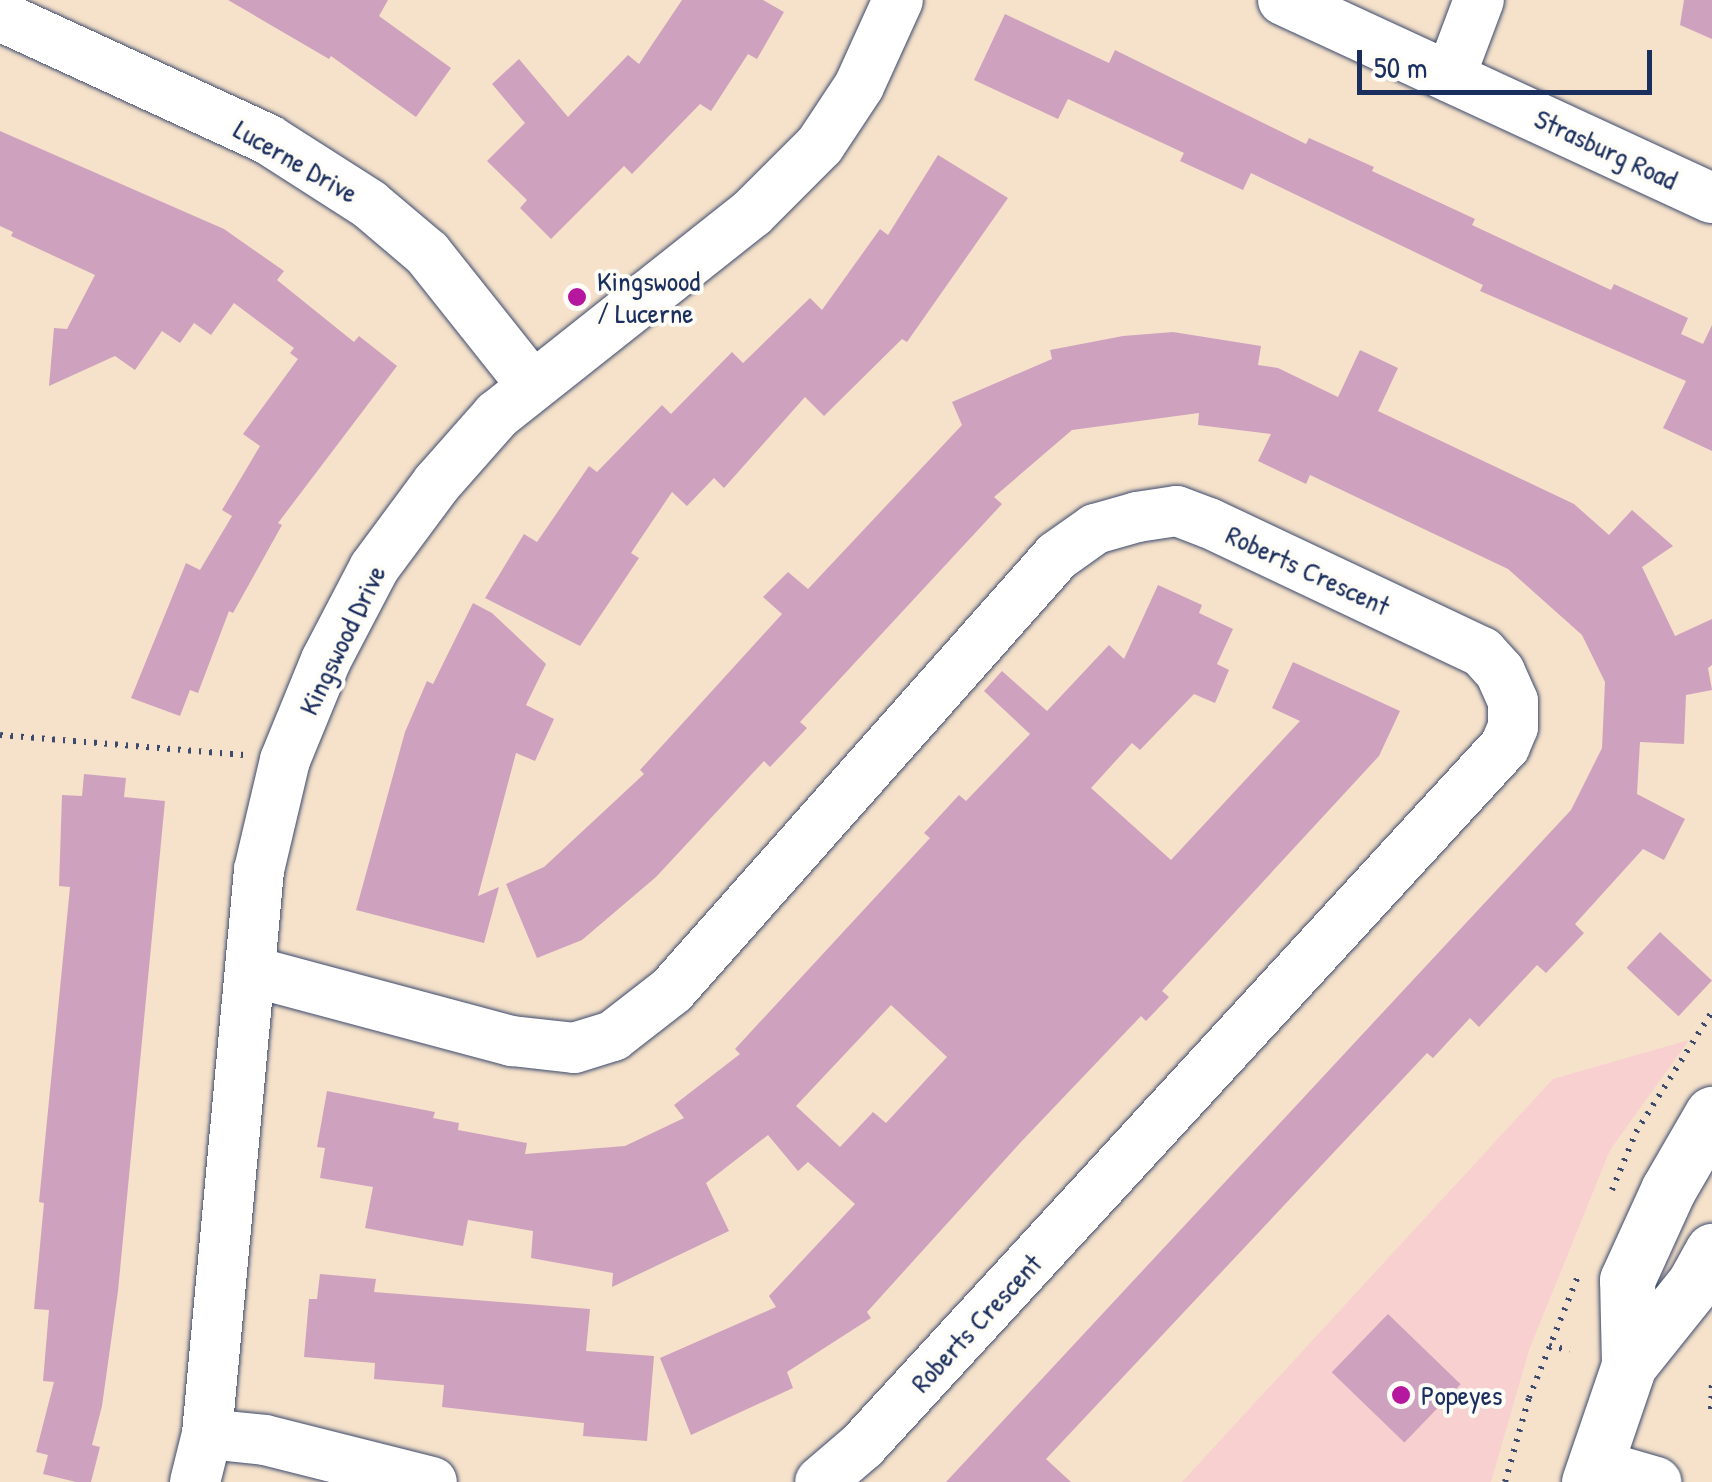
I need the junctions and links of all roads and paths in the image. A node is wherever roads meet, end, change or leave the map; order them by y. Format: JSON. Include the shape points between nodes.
{"nodes":[{"id":1,"x":898,"y":0,"type":"edge"},
{"id":2,"x":1283,"y":0,"type":"edge"},
{"id":3,"x":1479,"y":0,"type":"edge"},
{"id":4,"x":0,"y":16,"type":"edge"},
{"id":5,"x":1450,"y":77,"type":"junction"},
{"id":6,"x":1712,"y":198,"type":"edge"},
{"id":7,"x":532,"y":385,"type":"junction"},
{"id":8,"x":0,"y":735,"type":"edge"},
{"id":9,"x":285,"y":760,"type":"junction"},
{"id":10,"x":250,"y":971,"type":"junction"},
{"id":11,"x":1712,"y":1114,"type":"edge"},
{"id":12,"x":1712,"y":1251,"type":"edge"},
{"id":13,"x":1549,"y":1346,"type":"dead end"},
{"id":14,"x":1570,"y":1350,"type":"dead end"},
{"id":15,"x":1629,"y":1365,"type":"junction"},
{"id":16,"x":1712,"y":1383,"type":"edge"},
{"id":17,"x":1710,"y":1409,"type":"edge"},
{"id":18,"x":207,"y":1434,"type":"junction"},
{"id":19,"x":1592,"y":1473,"type":"edge"},
{"id":20,"x":196,"y":1482,"type":"edge"},
{"id":21,"x":432,"y":1482,"type":"edge"},
{"id":22,"x":820,"y":1482,"type":"edge"},
{"id":23,"x":1656,"y":1482,"type":"edge"}],
"edges":[{"from":1,"to":7,"type":"street","name":"Kingswood Drive","via":[[859,86],[820,144],[752,213]]},
{"from":2,"to":5,"type":"street","name":"Strasburg Road"},
{"from":3,"to":5,"type":"street"},
{"from":4,"to":7,"type":"street","name":"Lucerne Drive","via":[[269,140],[369,204],[427,253]]},
{"from":5,"to":6,"type":"street","name":"Strasburg Road"},
{"from":7,"to":9,"type":"street","name":"Kingswood Drive","via":[[436,483],[374,568]]},
{"from":8,"to":9,"type":"path"},
{"from":9,"to":10,"type":"street","name":"Kingswood Drive","via":[[259,870]]},
{"from":10,"to":18,"type":"street","name":"Kingswood Drive"},
{"from":10,"to":22,"type":"street","name":"Roberts Crescent","via":[[512,1041],[574,1048],[613,1036],[672,990],[1057,556],[1095,530],[1137,517],[1177,512],[1209,523],[1482,652],[1513,700],[1505,746],[875,1432]]},
{"from":11,"to":15,"type":"main road","via":[[1628,1280]]},
{"from":12,"to":15,"type":"main road"},
{"from":13,"to":14,"type":"path"},
{"from":15,"to":19,"type":"main road"},
{"from":16,"to":17,"type":"path"},
{"from":18,"to":20,"type":"street","name":"Kingswood Drive"},
{"from":18,"to":21,"type":"street","via":[[265,1440]]},
{"from":19,"to":23,"type":"street"}]}
